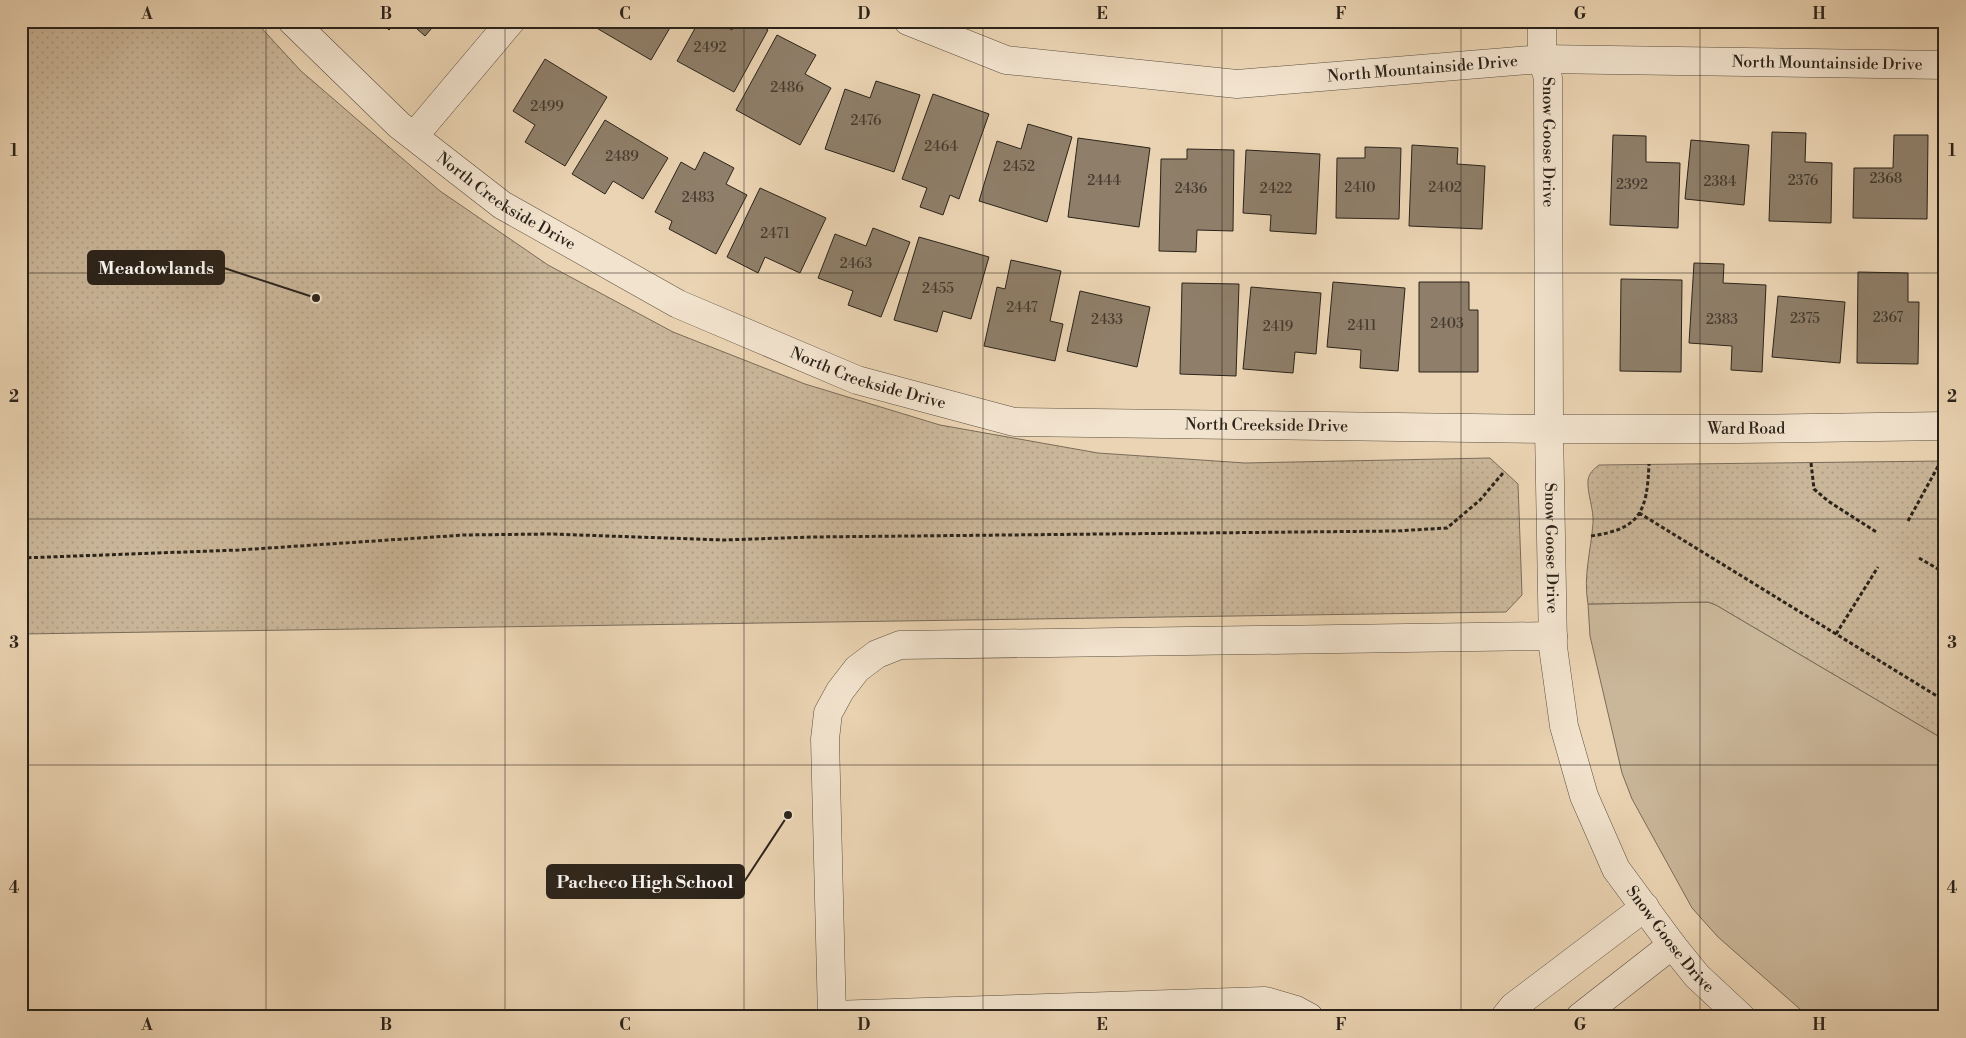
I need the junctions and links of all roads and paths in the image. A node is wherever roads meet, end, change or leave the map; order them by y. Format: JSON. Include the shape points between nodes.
{"nodes":[{"id":1,"x":292,"y":21,"type":"edge"},
{"id":2,"x":511,"y":21,"type":"edge"},
{"id":3,"x":908,"y":21,"type":"edge"},
{"id":4,"x":1542,"y":21,"type":"edge"},
{"id":5,"x":1542,"y":59,"type":"junction"},
{"id":6,"x":1945,"y":66,"type":"edge"},
{"id":7,"x":414,"y":136,"type":"junction"},
{"id":8,"x":1945,"y":426,"type":"edge"},
{"id":9,"x":1549,"y":429,"type":"junction"},
{"id":10,"x":1941,"y":461,"type":"dead end"},
{"id":11,"x":1811,"y":463,"type":"dead end"},
{"id":12,"x":1649,"y":464,"type":"dead end"},
{"id":13,"x":1503,"y":472,"type":"dead end"},
{"id":14,"x":1639,"y":513,"type":"junction"},
{"id":15,"x":1908,"y":521,"type":"dead end"},
{"id":16,"x":1878,"y":533,"type":"dead end"},
{"id":17,"x":1591,"y":536,"type":"dead end"},
{"id":18,"x":21,"y":558,"type":"edge"},
{"id":19,"x":1919,"y":558,"type":"dead end"},
{"id":20,"x":1878,"y":567,"type":"dead end"},
{"id":21,"x":1945,"y":573,"type":"edge"},
{"id":22,"x":1836,"y":634,"type":"junction"},
{"id":23,"x":1553,"y":636,"type":"junction"},
{"id":24,"x":1945,"y":701,"type":"edge"},
{"id":25,"x":1645,"y":908,"type":"junction"},
{"id":26,"x":1672,"y":945,"type":"junction"},
{"id":27,"x":832,"y":1016,"type":"edge"},
{"id":28,"x":1309,"y":1017,"type":"edge"},
{"id":29,"x":1505,"y":1017,"type":"edge"},
{"id":30,"x":1580,"y":1017,"type":"edge"},
{"id":31,"x":1741,"y":1017,"type":"edge"}],
"edges":[{"from":1,"to":7,"type":"street","name":"North Creekside Drive"},
{"from":2,"to":7,"type":"street"},
{"from":3,"to":5,"type":"street","name":"North Mountainside Drive","via":[[1006,60],[1237,84]]},
{"from":4,"to":5,"type":"street","name":"Snow Goose Drive"},
{"from":5,"to":6,"type":"street","name":"North Mountainside Drive"},
{"from":5,"to":9,"type":"street","name":"Snow Goose Drive","via":[[1548,78]]},
{"from":7,"to":9,"type":"street","name":"North Creekside Drive","via":[[502,205],[678,304],[857,380],[1014,422]]},
{"from":8,"to":9,"type":"street","name":"Ward Road"},
{"from":9,"to":23,"type":"street","name":"Snow Goose Drive"},
{"from":10,"to":15,"type":"path"},
{"from":11,"to":16,"type":"path","via":[[1814,489]]},
{"from":12,"to":14,"type":"path","via":[[1648,490]]},
{"from":13,"to":18,"type":"path","via":[[1480,500],[1447,528],[1396,531],[724,540],[550,534],[464,535],[239,550]]},
{"from":14,"to":17,"type":"path","via":[[1628,526]]},
{"from":14,"to":22,"type":"path"},
{"from":19,"to":21,"type":"path"},
{"from":20,"to":22,"type":"path"},
{"from":22,"to":24,"type":"path"},
{"from":23,"to":25,"type":"street","name":"Snow Goose Drive","via":[[1564,726],[1584,796],[1616,868]]},
{"from":23,"to":27,"type":"street","via":[[900,645],[877,654],[857,669],[828,713],[825,739]]},
{"from":25,"to":26,"type":"street","name":"Snow Goose Drive"},
{"from":25,"to":29,"type":"street","via":[[1513,1007]]},
{"from":26,"to":30,"type":"street"},
{"from":26,"to":31,"type":"street","name":"Snow Goose Drive","via":[[1696,976]]},
{"from":27,"to":28,"type":"street","via":[[1265,1001]]}]}
